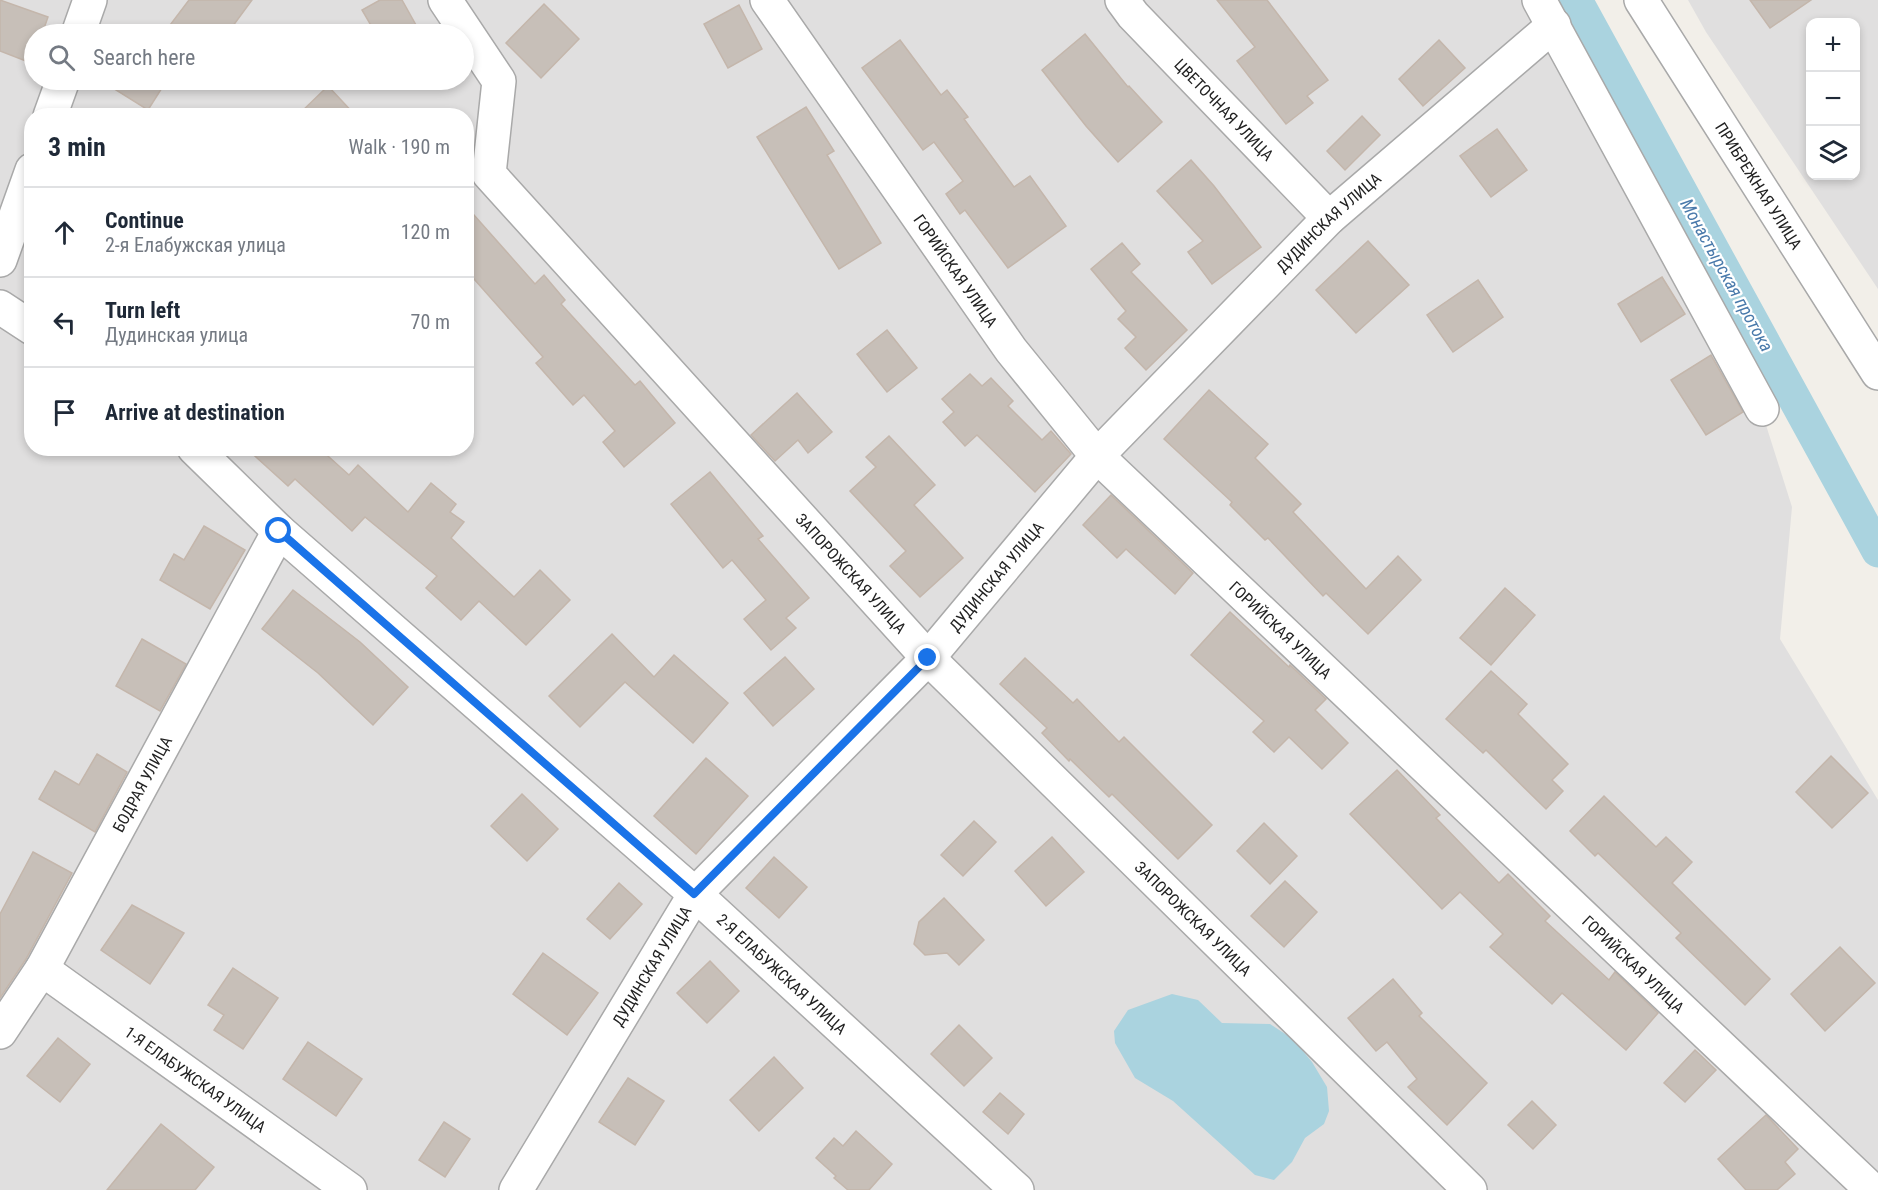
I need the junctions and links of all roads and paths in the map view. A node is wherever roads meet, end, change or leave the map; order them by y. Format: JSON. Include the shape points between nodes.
{"nodes":[{"id":1,"x":90,"y":0,"type":"edge"},
{"id":2,"x":445,"y":0,"type":"edge"},
{"id":3,"x":767,"y":0,"type":"edge"},
{"id":4,"x":1122,"y":0,"type":"edge"},
{"id":5,"x":1641,"y":0,"type":"edge"},
{"id":6,"x":1546,"y":13,"type":"edge"},
{"id":7,"x":82,"y":24,"type":"edge"},
{"id":8,"x":461,"y":24,"type":"edge"},
{"id":9,"x":474,"y":44,"type":"edge"},
{"id":10,"x":59,"y":90,"type":"edge"},
{"id":11,"x":53,"y":108,"type":"edge"},
{"id":12,"x":24,"y":192,"type":"edge"},
{"id":13,"x":1329,"y":218,"type":"junction"},
{"id":14,"x":0,"y":260,"type":"edge"},
{"id":15,"x":0,"y":307,"type":"edge"},
{"id":16,"x":24,"y":323,"type":"edge"},
{"id":17,"x":1878,"y":373,"type":"edge"},
{"id":18,"x":1762,"y":409,"type":"dead end"},
{"id":19,"x":202,"y":456,"type":"edge"},
{"id":20,"x":1097,"y":456,"type":"junction"},
{"id":21,"x":279,"y":531,"type":"junction"},
{"id":22,"x":928,"y":658,"type":"junction"},
{"id":23,"x":694,"y":894,"type":"junction"},
{"id":24,"x":42,"y":969,"type":"junction"},
{"id":25,"x":0,"y":1032,"type":"edge"},
{"id":26,"x":350,"y":1190,"type":"edge"},
{"id":27,"x":516,"y":1190,"type":"edge"},
{"id":28,"x":1017,"y":1190,"type":"edge"},
{"id":29,"x":1470,"y":1190,"type":"edge"},
{"id":30,"x":1872,"y":1190,"type":"edge"}],
"edges":[{"from":1,"to":7,"type":"street"},
{"from":2,"to":8,"type":"street","name":"ЗАПОРОЖСКАЯ УЛИЦА"},
{"from":3,"to":20,"type":"street","name":"ГОРИЙСКАЯ УЛИЦА","via":[[1011,350]]},
{"from":4,"to":13,"type":"street","name":"ЦВЕТОЧНАЯ УЛИЦА"},
{"from":5,"to":17,"type":"street","name":"ПРИБРЕЖНАЯ УЛИЦА"},
{"from":6,"to":13,"type":"street","name":"ДУДИНСКАЯ УЛИЦА"},
{"from":6,"to":18,"type":"street"},
{"from":9,"to":22,"type":"street","name":"ЗАПОРОЖСКАЯ УЛИЦА","via":[[499,81],[489,174]]},
{"from":10,"to":11,"type":"street"},
{"from":12,"to":14,"type":"street"},
{"from":13,"to":20,"type":"street","name":"ДУДИНСКАЯ УЛИЦА"},
{"from":15,"to":16,"type":"street"},
{"from":19,"to":21,"type":"street","name":"2-Я ЕЛАБУЖСКАЯ УЛИЦА"},
{"from":20,"to":22,"type":"street","name":"ДУДИНСКАЯ УЛИЦА"},
{"from":20,"to":30,"type":"street","name":"ГОРИЙСКАЯ УЛИЦА"},
{"from":21,"to":23,"type":"street","name":"2-Я ЕЛАБУЖСКАЯ УЛИЦА"},
{"from":21,"to":24,"type":"street","name":"БОДРАЯ УЛИЦА"},
{"from":22,"to":23,"type":"street","name":"ДУДИНСКАЯ УЛИЦА"},
{"from":22,"to":29,"type":"street","name":"ЗАПОРОЖСКАЯ УЛИЦА"},
{"from":23,"to":27,"type":"street","name":"ДУДИНСКАЯ УЛИЦА"},
{"from":23,"to":28,"type":"street","name":"2-Я ЕЛАБУЖСКАЯ УЛИЦА"},
{"from":24,"to":25,"type":"street","name":"БОДРАЯ УЛИЦА"},
{"from":24,"to":26,"type":"street","name":"1-Я ЕЛАБУЖСКАЯ УЛИЦА"}]}
